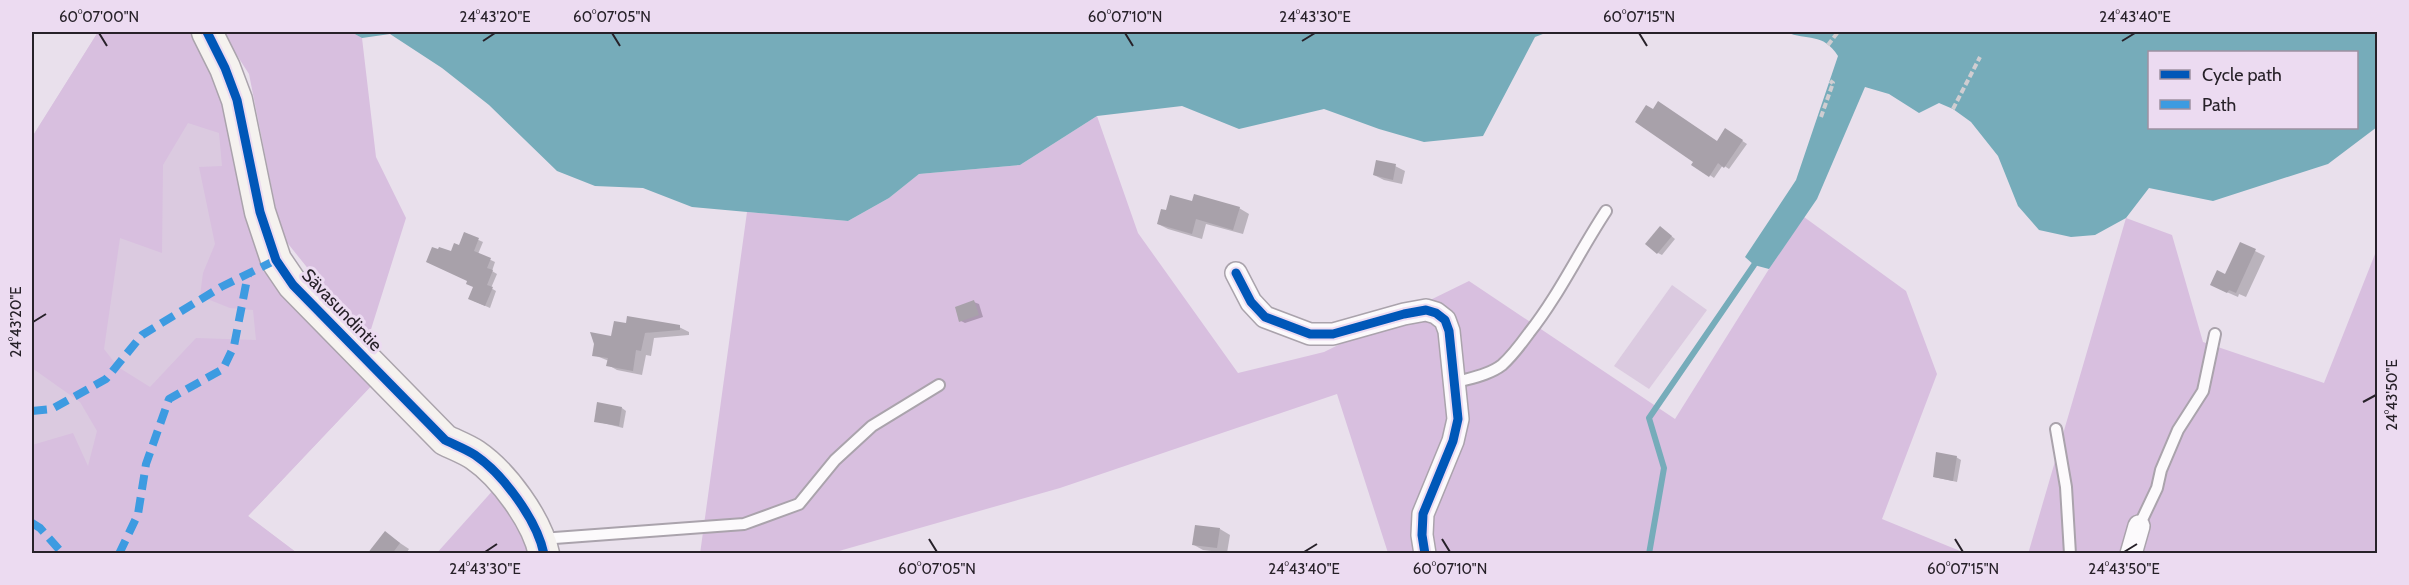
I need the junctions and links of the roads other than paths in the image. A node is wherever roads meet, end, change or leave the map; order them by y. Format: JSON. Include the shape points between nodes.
{"nodes":[{"id":1,"x":207,"y":32,"type":"edge"},
{"id":2,"x":1606,"y":211,"type":"dead end"},
{"id":3,"x":1236,"y":273,"type":"dead end"},
{"id":4,"x":2215,"y":334,"type":"dead end"},
{"id":5,"x":1454,"y":383,"type":"junction"},
{"id":6,"x":939,"y":385,"type":"dead end"},
{"id":7,"x":2056,"y":429,"type":"dead end"},
{"id":8,"x":2139,"y":526,"type":"joint"},
{"id":9,"x":542,"y":546,"type":"edge"},
{"id":10,"x":1425,"y":554,"type":"edge"},
{"id":11,"x":2070,"y":554,"type":"edge"},
{"id":12,"x":2131,"y":554,"type":"edge"}],
"edges":[{"from":1,"to":9,"type":"street","name":"Sävasundintie","via":[[237,100],[260,212],[276,260],[301,293],[446,440],[472,453],[502,480],[534,525]]},
{"from":2,"to":5,"type":"lane","via":[[1551,305],[1518,348],[1502,365]]},
{"from":3,"to":5,"type":"street","via":[[1251,302],[1265,317],[1310,334],[1333,334],[1426,310],[1436,313],[1445,320],[1449,331]]},
{"from":4,"to":8,"type":"lane","via":[[2203,391],[2178,430]]},
{"from":5,"to":10,"type":"street","via":[[1458,420],[1423,514]]},
{"from":6,"to":9,"type":"lane","via":[[872,426],[835,460],[799,504],[744,524]]},
{"from":7,"to":11,"type":"lane","via":[[2066,488]]},
{"from":8,"to":12,"type":"street"}]}
